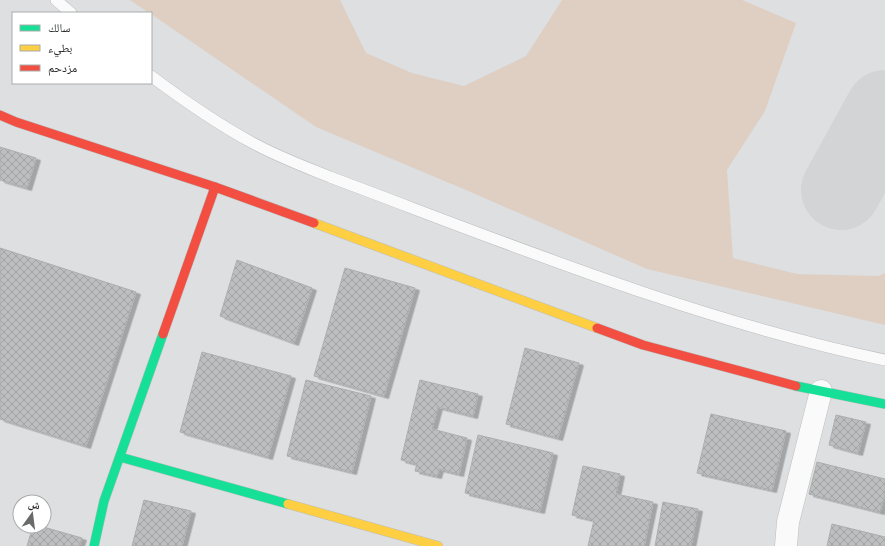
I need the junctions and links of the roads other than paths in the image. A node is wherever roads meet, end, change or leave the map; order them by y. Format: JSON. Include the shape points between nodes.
{"nodes":[{"id":1,"x":56,"y":0,"type":"edge"},
{"id":2,"x":70,"y":12,"type":"edge"},
{"id":3,"x":152,"y":77,"type":"edge"},
{"id":4,"x":0,"y":115,"type":"edge"},
{"id":5,"x":215,"y":187,"type":"junction"},
{"id":6,"x":885,"y":360,"type":"edge"},
{"id":7,"x":820,"y":390,"type":"junction"},
{"id":8,"x":885,"y":404,"type":"edge"},
{"id":9,"x":120,"y":457,"type":"junction"},
{"id":10,"x":94,"y":546,"type":"edge"},
{"id":11,"x":438,"y":546,"type":"edge"},
{"id":12,"x":786,"y":546,"type":"edge"}],
"edges":[{"from":1,"to":2,"type":"lane"},
{"from":3,"to":6,"type":"lane","via":[[215,121],[252,142],[330,177],[611,282],[688,308],[781,335]]},
{"from":4,"to":5,"type":"main road"},
{"from":5,"to":7,"type":"main road","via":[[643,345],[786,384]]},
{"from":5,"to":9,"type":"main road"},
{"from":7,"to":8,"type":"main road"},
{"from":7,"to":12,"type":"street","via":[[788,522]]},
{"from":9,"to":10,"type":"main road","via":[[104,501]]},
{"from":9,"to":11,"type":"main road"}]}
